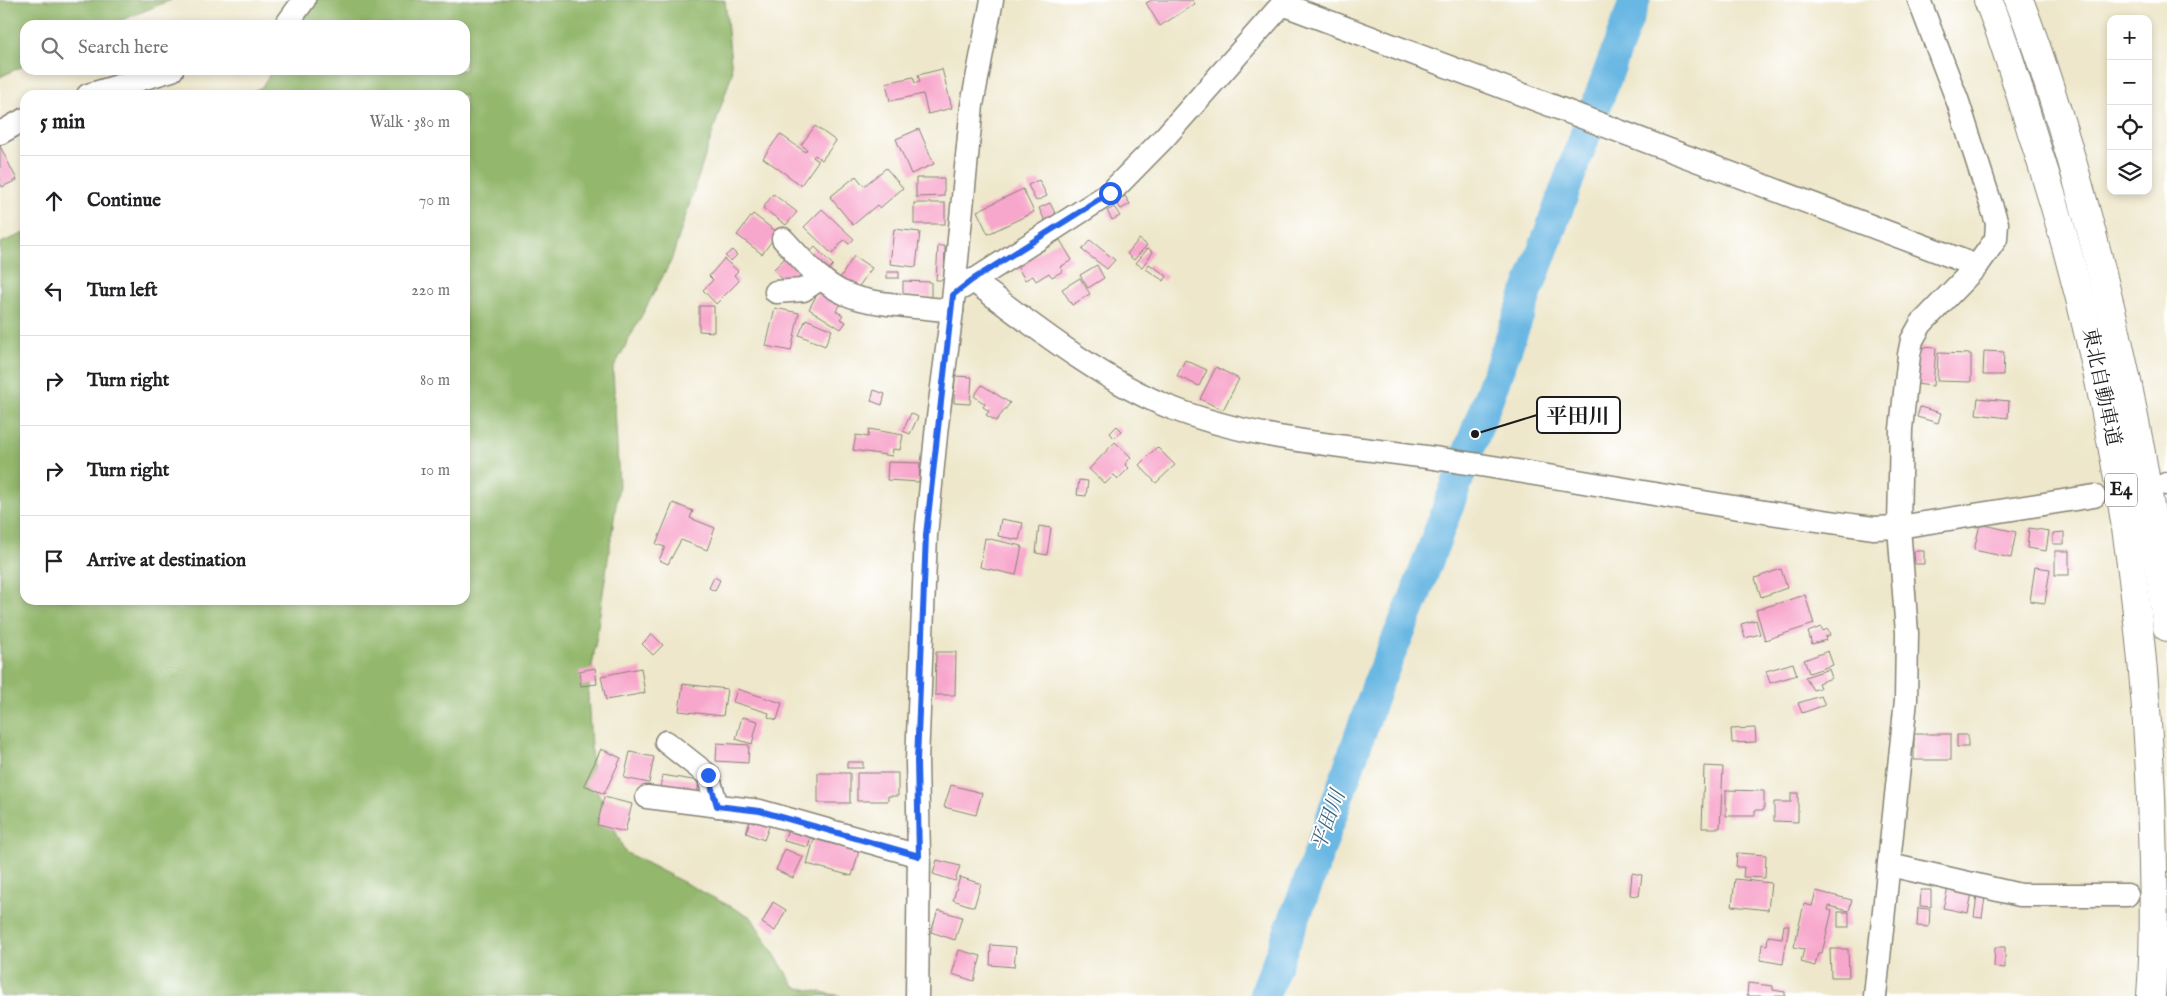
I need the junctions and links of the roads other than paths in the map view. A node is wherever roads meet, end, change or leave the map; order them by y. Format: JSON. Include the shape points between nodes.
{"nodes":[{"id":1,"x":304,"y":0,"type":"edge"},
{"id":2,"x":992,"y":0,"type":"edge"},
{"id":3,"x":1919,"y":0,"type":"edge"},
{"id":4,"x":1988,"y":0,"type":"edge"},
{"id":5,"x":2019,"y":0,"type":"edge"},
{"id":6,"x":1284,"y":2,"type":"edge"},
{"id":7,"x":290,"y":20,"type":"edge"},
{"id":8,"x":155,"y":75,"type":"edge"},
{"id":9,"x":105,"y":90,"type":"edge"},
{"id":10,"x":20,"y":122,"type":"edge"},
{"id":11,"x":0,"y":133,"type":"edge"},
{"id":12,"x":783,"y":239,"type":"dead end"},
{"id":13,"x":1977,"y":266,"type":"junction"},
{"id":14,"x":821,"y":278,"type":"junction"},
{"id":15,"x":972,"y":280,"type":"junction"},
{"id":16,"x":776,"y":292,"type":"dead end"},
{"id":17,"x":952,"y":303,"type":"junction"},
{"id":18,"x":2094,"y":496,"type":"dead end"},
{"id":19,"x":1899,"y":527,"type":"junction"},
{"id":20,"x":2167,"y":627,"type":"edge"},
{"id":21,"x":666,"y":742,"type":"dead end"},
{"id":22,"x":647,"y":797,"type":"dead end"},
{"id":23,"x":717,"y":806,"type":"junction"},
{"id":24,"x":919,"y":856,"type":"junction"},
{"id":25,"x":1890,"y":865,"type":"junction"},
{"id":26,"x":2127,"y":895,"type":"dead end"},
{"id":27,"x":917,"y":996,"type":"edge"},
{"id":28,"x":1874,"y":996,"type":"edge"},
{"id":29,"x":2151,"y":996,"type":"edge"}],
"edges":[{"from":1,"to":7,"type":"street"},
{"from":2,"to":17,"type":"street","via":[[972,105]]},
{"from":3,"to":13,"type":"street","via":[[1958,102],[1997,223],[1996,239]]},
{"from":4,"to":29,"type":"highway","name":"東北自動車道","number":"E4","via":[[2050,187],[2086,314],[2111,433],[2130,548],[2148,714],[2153,840]]},
{"from":5,"to":20,"type":"highway","name":"東北自動車道","number":"E4","via":[[2067,144],[2104,276],[2134,411],[2158,549]]},
{"from":6,"to":13,"type":"street"},
{"from":6,"to":15,"type":"street","via":[[1164,138],[1110,193]]},
{"from":8,"to":9,"type":"street"},
{"from":10,"to":11,"type":"street"},
{"from":12,"to":14,"type":"street"},
{"from":13,"to":19,"type":"street","via":[[1938,304],[1912,340],[1904,390]]},
{"from":14,"to":16,"type":"street","via":[[803,290]]},
{"from":14,"to":17,"type":"street","via":[[846,295],[870,301]]},
{"from":15,"to":17,"type":"street"},
{"from":15,"to":19,"type":"street","via":[[1081,358],[1167,406],[1210,422],[1262,434],[1451,460],[1832,522],[1874,528]]},
{"from":17,"to":24,"type":"street","via":[[926,535],[917,761]]},
{"from":18,"to":19,"type":"street"},
{"from":19,"to":25,"type":"street","via":[[1907,633],[1906,700]]},
{"from":21,"to":23,"type":"street","via":[[708,775]]},
{"from":22,"to":23,"type":"street"},
{"from":23,"to":24,"type":"street","via":[[760,811]]},
{"from":24,"to":27,"type":"street"},
{"from":25,"to":26,"type":"street","via":[[2020,895]]},
{"from":25,"to":28,"type":"street"}]}
